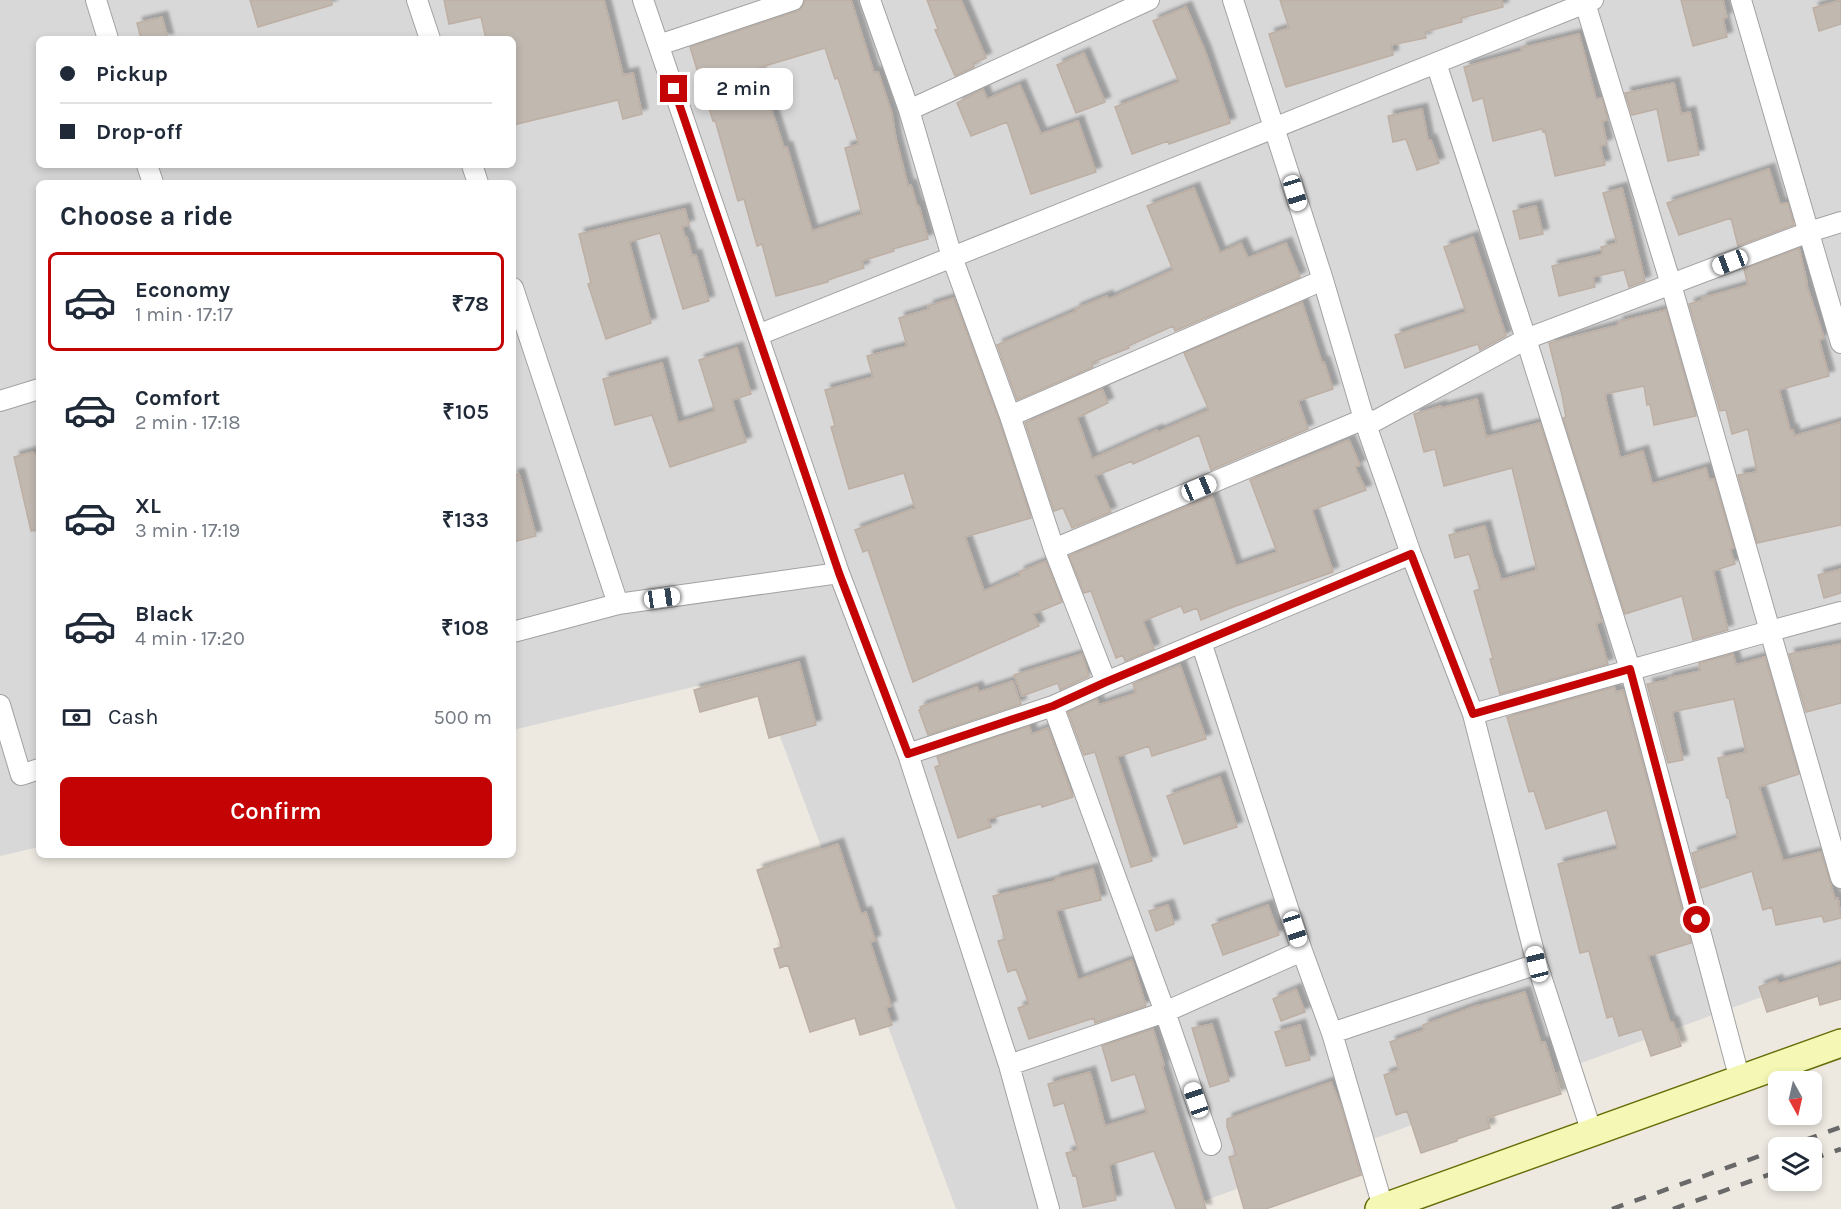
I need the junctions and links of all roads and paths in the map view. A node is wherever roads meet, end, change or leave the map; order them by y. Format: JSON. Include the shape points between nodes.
{"nodes":[{"id":1,"x":96,"y":0,"type":"edge"},
{"id":2,"x":417,"y":0,"type":"edge"},
{"id":3,"x":644,"y":0,"type":"edge"},
{"id":4,"x":793,"y":0,"type":"edge"},
{"id":5,"x":870,"y":0,"type":"edge"},
{"id":6,"x":1149,"y":0,"type":"edge"},
{"id":7,"x":1233,"y":0,"type":"edge"},
{"id":8,"x":1741,"y":0,"type":"edge"},
{"id":9,"x":1589,"y":2,"type":"edge"},
{"id":10,"x":107,"y":36,"type":"edge"},
{"id":11,"x":429,"y":36,"type":"edge"},
{"id":12,"x":659,"y":45,"type":"junction"},
{"id":13,"x":1436,"y":63,"type":"junction"},
{"id":14,"x":909,"y":110,"type":"junction"},
{"id":15,"x":1275,"y":128,"type":"junction"},
{"id":16,"x":1841,"y":222,"type":"edge"},
{"id":17,"x":1809,"y":232,"type":"junction"},
{"id":18,"x":952,"y":257,"type":"junction"},
{"id":19,"x":1323,"y":280,"type":"junction"},
{"id":20,"x":1671,"y":285,"type":"junction"},
{"id":21,"x":516,"y":297,"type":"edge"},
{"id":22,"x":758,"y":335,"type":"junction"},
{"id":23,"x":1526,"y":339,"type":"junction"},
{"id":24,"x":1841,"y":344,"type":"edge"},
{"id":25,"x":36,"y":390,"type":"edge"},
{"id":26,"x":0,"y":401,"type":"edge"},
{"id":27,"x":1010,"y":416,"type":"junction"},
{"id":28,"x":1364,"y":419,"type":"junction"},
{"id":29,"x":1054,"y":549,"type":"junction"},
{"id":30,"x":1411,"y":554,"type":"junction"},
{"id":31,"x":839,"y":573,"type":"junction"},
{"id":32,"x":618,"y":604,"type":"junction"},
{"id":33,"x":1841,"y":612,"type":"edge"},
{"id":34,"x":516,"y":631,"type":"edge"},
{"id":35,"x":1770,"y":631,"type":"junction"},
{"id":36,"x":1201,"y":642,"type":"junction"},
{"id":37,"x":1630,"y":669,"type":"junction"},
{"id":38,"x":1106,"y":682,"type":"junction"},
{"id":39,"x":0,"y":705,"type":"edge"},
{"id":40,"x":1053,"y":706,"type":"junction"},
{"id":41,"x":1473,"y":714,"type":"junction"},
{"id":42,"x":908,"y":754,"type":"junction"},
{"id":43,"x":36,"y":770,"type":"edge"},
{"id":44,"x":1841,"y":878,"type":"edge"},
{"id":45,"x":1302,"y":951,"type":"junction"},
{"id":46,"x":1537,"y":964,"type":"junction"},
{"id":47,"x":1165,"y":1012,"type":"junction"},
{"id":48,"x":1332,"y":1033,"type":"junction"},
{"id":49,"x":1841,"y":1043,"type":"edge"},
{"id":50,"x":1009,"y":1065,"type":"junction"},
{"id":51,"x":1740,"y":1080,"type":"junction"},
{"id":52,"x":1592,"y":1133,"type":"junction"},
{"id":53,"x":1211,"y":1145,"type":"dead end"},
{"id":54,"x":1381,"y":1208,"type":"edge"},
{"id":55,"x":1049,"y":1209,"type":"edge"}],
"edges":[{"from":1,"to":10,"type":"street"},
{"from":2,"to":11,"type":"street"},
{"from":3,"to":12,"type":"street"},
{"from":4,"to":12,"type":"street"},
{"from":5,"to":14,"type":"street"},
{"from":6,"to":14,"type":"street"},
{"from":7,"to":15,"type":"street"},
{"from":8,"to":17,"type":"street"},
{"from":9,"to":13,"type":"street"},
{"from":9,"to":20,"type":"street"},
{"from":12,"to":22,"type":"street"},
{"from":13,"to":15,"type":"street"},
{"from":13,"to":23,"type":"street"},
{"from":14,"to":18,"type":"street"},
{"from":15,"to":18,"type":"street"},
{"from":15,"to":19,"type":"street"},
{"from":16,"to":17,"type":"street"},
{"from":17,"to":20,"type":"street"},
{"from":17,"to":24,"type":"street"},
{"from":18,"to":22,"type":"street"},
{"from":18,"to":27,"type":"street"},
{"from":19,"to":27,"type":"street"},
{"from":19,"to":28,"type":"street"},
{"from":20,"to":23,"type":"street"},
{"from":20,"to":35,"type":"street"},
{"from":21,"to":32,"type":"street"},
{"from":22,"to":31,"type":"street"},
{"from":23,"to":28,"type":"street","via":[[1375,421]]},
{"from":23,"to":37,"type":"street"},
{"from":25,"to":26,"type":"street"},
{"from":27,"to":29,"type":"street"},
{"from":28,"to":29,"type":"street"},
{"from":28,"to":30,"type":"street"},
{"from":29,"to":38,"type":"street"},
{"from":30,"to":36,"type":"street"},
{"from":30,"to":41,"type":"street"},
{"from":31,"to":32,"type":"street"},
{"from":31,"to":42,"type":"street"},
{"from":32,"to":34,"type":"street"},
{"from":33,"to":35,"type":"street"},
{"from":35,"to":37,"type":"street"},
{"from":35,"to":44,"type":"street"},
{"from":36,"to":38,"type":"street"},
{"from":36,"to":45,"type":"street"},
{"from":37,"to":41,"type":"street"},
{"from":37,"to":51,"type":"street"},
{"from":38,"to":40,"type":"street"},
{"from":39,"to":43,"type":"street","via":[[21,775]]},
{"from":40,"to":42,"type":"street"},
{"from":40,"to":47,"type":"street"},
{"from":41,"to":46,"type":"street"},
{"from":42,"to":50,"type":"street"},
{"from":45,"to":47,"type":"street"},
{"from":45,"to":48,"type":"street"},
{"from":46,"to":48,"type":"street"},
{"from":46,"to":52,"type":"street"},
{"from":47,"to":50,"type":"street"},
{"from":47,"to":53,"type":"street"},
{"from":48,"to":54,"type":"street"},
{"from":49,"to":51,"type":"street"},
{"from":50,"to":55,"type":"street"},
{"from":51,"to":52,"type":"street"},
{"from":52,"to":54,"type":"street"}]}
